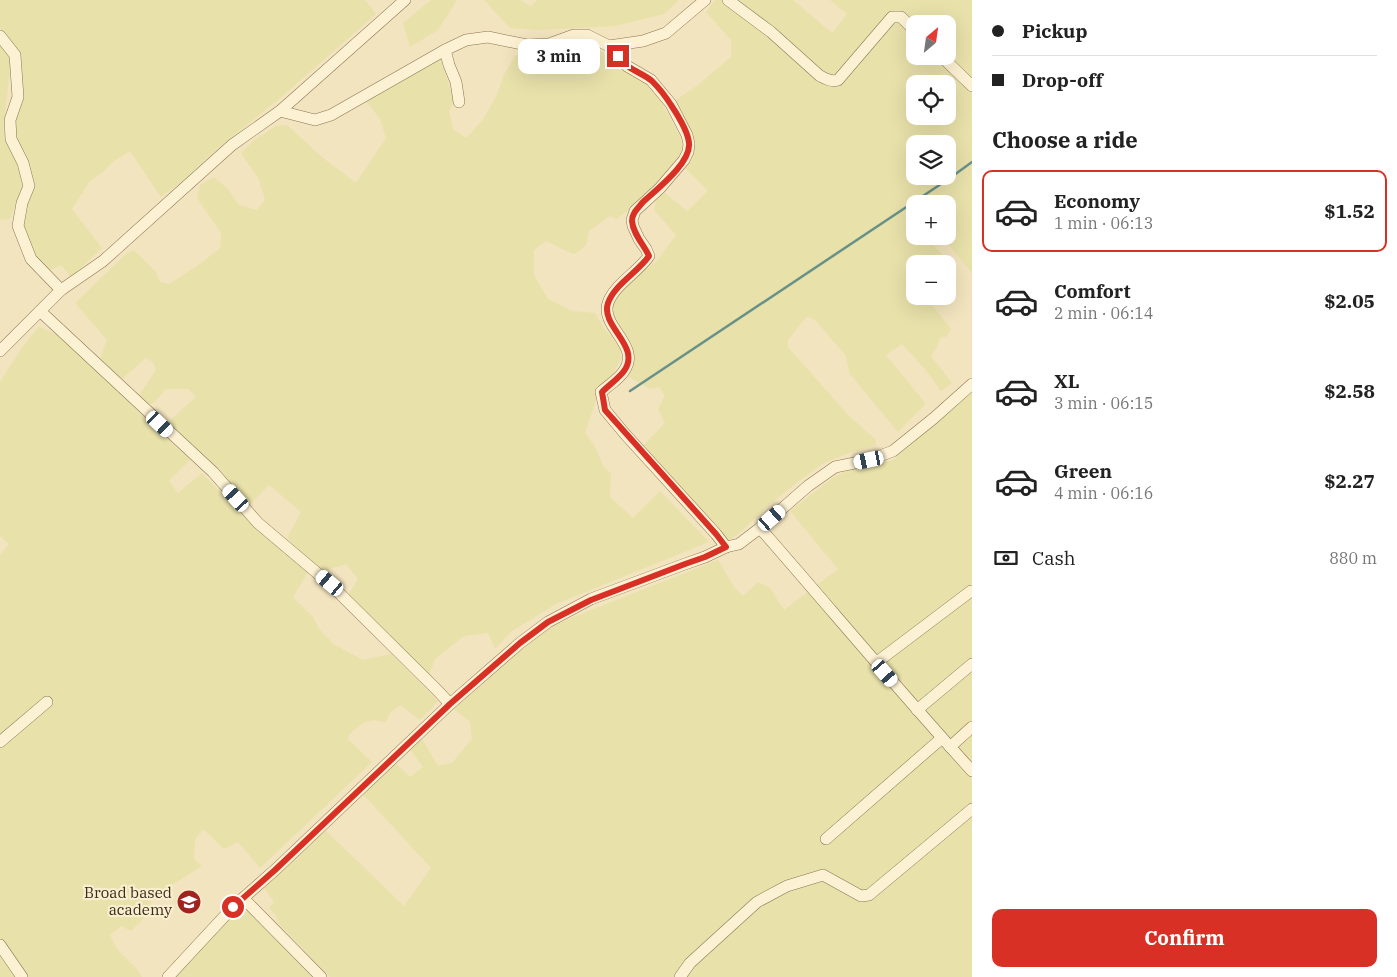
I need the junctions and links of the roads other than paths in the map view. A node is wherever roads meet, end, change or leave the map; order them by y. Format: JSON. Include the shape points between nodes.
{"nodes":[{"id":1,"x":405,"y":0,"type":"edge"},
{"id":2,"x":705,"y":0,"type":"edge"},
{"id":3,"x":728,"y":0,"type":"edge"},
{"id":4,"x":906,"y":22,"type":"edge"},
{"id":5,"x":0,"y":36,"type":"edge"},
{"id":6,"x":609,"y":46,"type":"junction"},
{"id":7,"x":446,"y":50,"type":"junction"},
{"id":8,"x":951,"y":65,"type":"edge"},
{"id":9,"x":972,"y":86,"type":"edge"},
{"id":10,"x":459,"y":102,"type":"dead end"},
{"id":11,"x":280,"y":111,"type":"junction"},
{"id":12,"x":61,"y":290,"type":"junction"},
{"id":13,"x":40,"y":311,"type":"junction"},
{"id":14,"x":0,"y":351,"type":"edge"},
{"id":15,"x":972,"y":384,"type":"edge"},
{"id":16,"x":760,"y":528,"type":"junction"},
{"id":17,"x":726,"y":547,"type":"junction"},
{"id":18,"x":971,"y":590,"type":"edge"},
{"id":19,"x":877,"y":662,"type":"junction"},
{"id":20,"x":972,"y":664,"type":"edge"},
{"id":21,"x":47,"y":702,"type":"dead end"},
{"id":22,"x":450,"y":704,"type":"junction"},
{"id":23,"x":917,"y":710,"type":"junction"},
{"id":24,"x":972,"y":727,"type":"edge"},
{"id":25,"x":942,"y":738,"type":"junction"},
{"id":26,"x":0,"y":742,"type":"edge"},
{"id":27,"x":950,"y":747,"type":"junction"},
{"id":28,"x":972,"y":771,"type":"edge"},
{"id":29,"x":972,"y":809,"type":"edge"},
{"id":30,"x":826,"y":839,"type":"dead end"},
{"id":31,"x":243,"y":898,"type":"junction"},
{"id":32,"x":0,"y":945,"type":"edge"},
{"id":33,"x":22,"y":977,"type":"edge"},
{"id":34,"x":168,"y":977,"type":"edge"},
{"id":35,"x":321,"y":977,"type":"edge"},
{"id":36,"x":680,"y":977,"type":"edge"}],
"edges":[{"from":1,"to":11,"type":"street"},
{"from":2,"to":6,"type":"street","via":[[666,33],[643,41]]},
{"from":3,"to":4,"type":"street","via":[[771,32],[820,76],[833,81],[838,80],[892,17],[901,17]]},
{"from":5,"to":12,"type":"street","via":[[15,55],[18,97],[10,120],[11,139],[23,163],[29,186],[18,226],[31,259]]},
{"from":6,"to":7,"type":"street","via":[[587,35],[574,35],[549,44],[527,45],[474,38]]},
{"from":6,"to":17,"type":"street","via":[[627,66],[651,80],[671,104],[688,135],[689,144],[684,160],[634,211],[633,226],[649,256],[614,292],[608,303],[610,320],[630,358],[625,370],[602,392],[605,410]]},
{"from":7,"to":10,"type":"street"},
{"from":7,"to":11,"type":"street","via":[[331,115],[315,120]]},
{"from":8,"to":9,"type":"street"},
{"from":11,"to":12,"type":"street","via":[[232,145],[103,262]]},
{"from":12,"to":13,"type":"street"},
{"from":13,"to":14,"type":"street"},
{"from":13,"to":22,"type":"street","via":[[213,472],[258,523],[330,583]]},
{"from":15,"to":16,"type":"street","via":[[893,451],[835,467]]},
{"from":16,"to":17,"type":"street","via":[[739,544]]},
{"from":16,"to":19,"type":"street"},
{"from":17,"to":22,"type":"street","via":[[591,600],[548,622]]},
{"from":18,"to":19,"type":"street"},
{"from":19,"to":23,"type":"street"},
{"from":20,"to":23,"type":"street"},
{"from":21,"to":26,"type":"street"},
{"from":22,"to":31,"type":"street"},
{"from":23,"to":25,"type":"street"},
{"from":24,"to":27,"type":"street"},
{"from":25,"to":27,"type":"street"},
{"from":25,"to":30,"type":"street"},
{"from":27,"to":28,"type":"street"},
{"from":29,"to":36,"type":"street","via":[[869,895],[861,896],[823,875],[787,886],[757,902],[690,963]]},
{"from":31,"to":34,"type":"street"},
{"from":31,"to":35,"type":"street"},
{"from":32,"to":33,"type":"street"}]}
